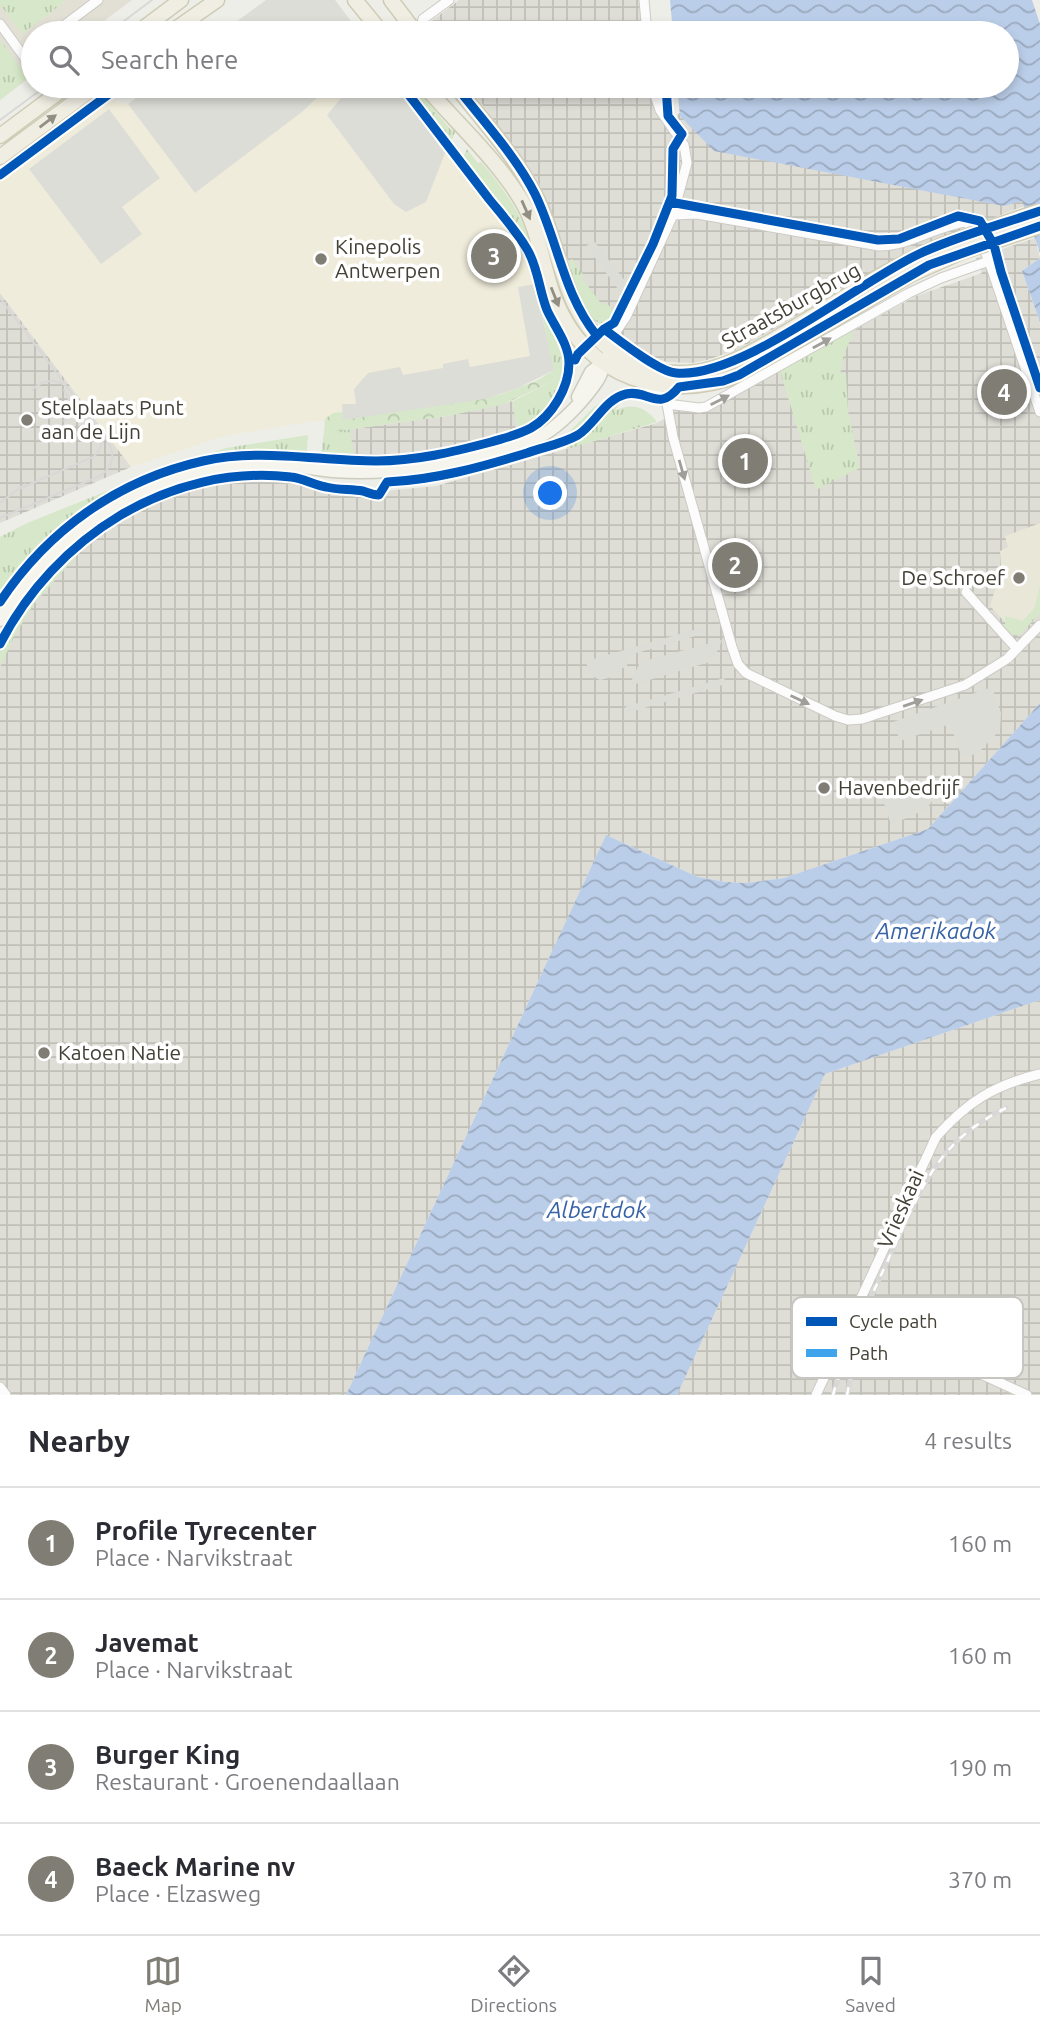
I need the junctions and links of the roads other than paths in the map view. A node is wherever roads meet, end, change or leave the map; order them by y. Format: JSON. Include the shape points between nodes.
{"nodes":[{"id":1,"x":98,"y":0,"type":"edge"},
{"id":2,"x":181,"y":0,"type":"edge"},
{"id":3,"x":217,"y":0,"type":"edge"},
{"id":4,"x":355,"y":0,"type":"edge"},
{"id":5,"x":391,"y":0,"type":"edge"},
{"id":6,"x":449,"y":0,"type":"edge"},
{"id":7,"x":644,"y":0,"type":"edge"},
{"id":8,"x":70,"y":21,"type":"edge"},
{"id":9,"x":152,"y":21,"type":"edge"},
{"id":10,"x":187,"y":21,"type":"edge"},
{"id":11,"x":372,"y":21,"type":"edge"},
{"id":12,"x":408,"y":21,"type":"edge"},
{"id":13,"x":422,"y":21,"type":"edge"},
{"id":14,"x":646,"y":21,"type":"edge"},
{"id":15,"x":0,"y":24,"type":"edge"},
{"id":16,"x":21,"y":52,"type":"edge"},
{"id":17,"x":51,"y":98,"type":"edge"},
{"id":18,"x":80,"y":98,"type":"edge"},
{"id":19,"x":435,"y":98,"type":"edge"},
{"id":20,"x":465,"y":98,"type":"edge"},
{"id":21,"x":656,"y":98,"type":"edge"},
{"id":22,"x":0,"y":136,"type":"edge"},
{"id":23,"x":0,"y":157,"type":"edge"},
{"id":24,"x":1040,"y":211,"type":"edge"},
{"id":25,"x":673,"y":215,"type":"junction"},
{"id":26,"x":1040,"y":226,"type":"edge"},
{"id":27,"x":989,"y":261,"type":"junction"},
{"id":28,"x":608,"y":357,"type":"junction"},
{"id":29,"x":645,"y":383,"type":"junction"},
{"id":30,"x":667,"y":404,"type":"junction"},
{"id":31,"x":1040,"y":412,"type":"edge"},
{"id":32,"x":966,"y":592,"type":"dead end"},
{"id":33,"x":0,"y":620,"type":"edge"},
{"id":34,"x":1040,"y":625,"type":"edge"},
{"id":35,"x":1017,"y":649,"type":"junction"},
{"id":36,"x":1040,"y":1074,"type":"edge"},
{"id":37,"x":862,"y":1297,"type":"edge"},
{"id":38,"x":824,"y":1378,"type":"edge"},
{"id":39,"x":990,"y":1378,"type":"edge"},
{"id":40,"x":0,"y":1387,"type":"edge"},
{"id":41,"x":6,"y":1395,"type":"edge"},
{"id":42,"x":816,"y":1395,"type":"edge"},
{"id":43,"x":1027,"y":1395,"type":"edge"}],
"edges":[{"from":1,"to":8,"type":"street"},
{"from":2,"to":9,"type":"main road"},
{"from":3,"to":10,"type":"main road"},
{"from":4,"to":11,"type":"main road"},
{"from":5,"to":12,"type":"main road"},
{"from":6,"to":13,"type":"street"},
{"from":7,"to":14,"type":"street"},
{"from":15,"to":16,"type":"street"},
{"from":17,"to":22,"type":"main road"},
{"from":23,"to":18,"type":"main road","one_way":true},
{"from":19,"to":28,"type":"main road","one_way":true,"via":[[513,187],[530,219],[558,305],[578,337]]},
{"from":20,"to":28,"type":"main road","via":[[529,184],[574,302]]},
{"from":21,"to":25,"type":"street","via":[[687,156]]},
{"from":24,"to":28,"type":"main road","name":"Straatsburgbrug","bridge":true,"via":[[920,254],[727,364],[696,373],[673,373]]},
{"from":25,"to":27,"type":"street","via":[[697,214],[879,246],[966,222],[979,237]]},
{"from":25,"to":28,"type":"street","via":[[613,336]]},
{"from":26,"to":29,"type":"main road","name":"Straatsburgbrug","bridge":true,"via":[[929,265],[739,375],[679,387]]},
{"from":30,"to":27,"type":"street","one_way":true,"via":[[706,407],[923,286]]},
{"from":27,"to":31,"type":"street"},
{"from":28,"to":29,"type":"main road","name":"Straatsburgbrug","via":[[626,376]]},
{"from":28,"to":33,"type":"street","via":[[591,372],[568,414],[550,431],[522,445],[422,469],[358,472],[244,466],[161,484],[113,507],[67,539],[33,573]]},
{"from":29,"to":30,"type":"street"},
{"from":30,"to":35,"type":"street","one_way":true,"via":[[732,647],[738,664],[754,678],[835,716],[862,719],[965,685]]},
{"from":32,"to":35,"type":"street"},
{"from":34,"to":35,"type":"street"},
{"from":36,"to":37,"type":"street","name":"Vrieskaai","via":[[1015,1080],[973,1101],[936,1137]]},
{"from":38,"to":42,"type":"street","name":"Vrieskaai"},
{"from":39,"to":43,"type":"street"},
{"from":40,"to":41,"type":"street"}]}
